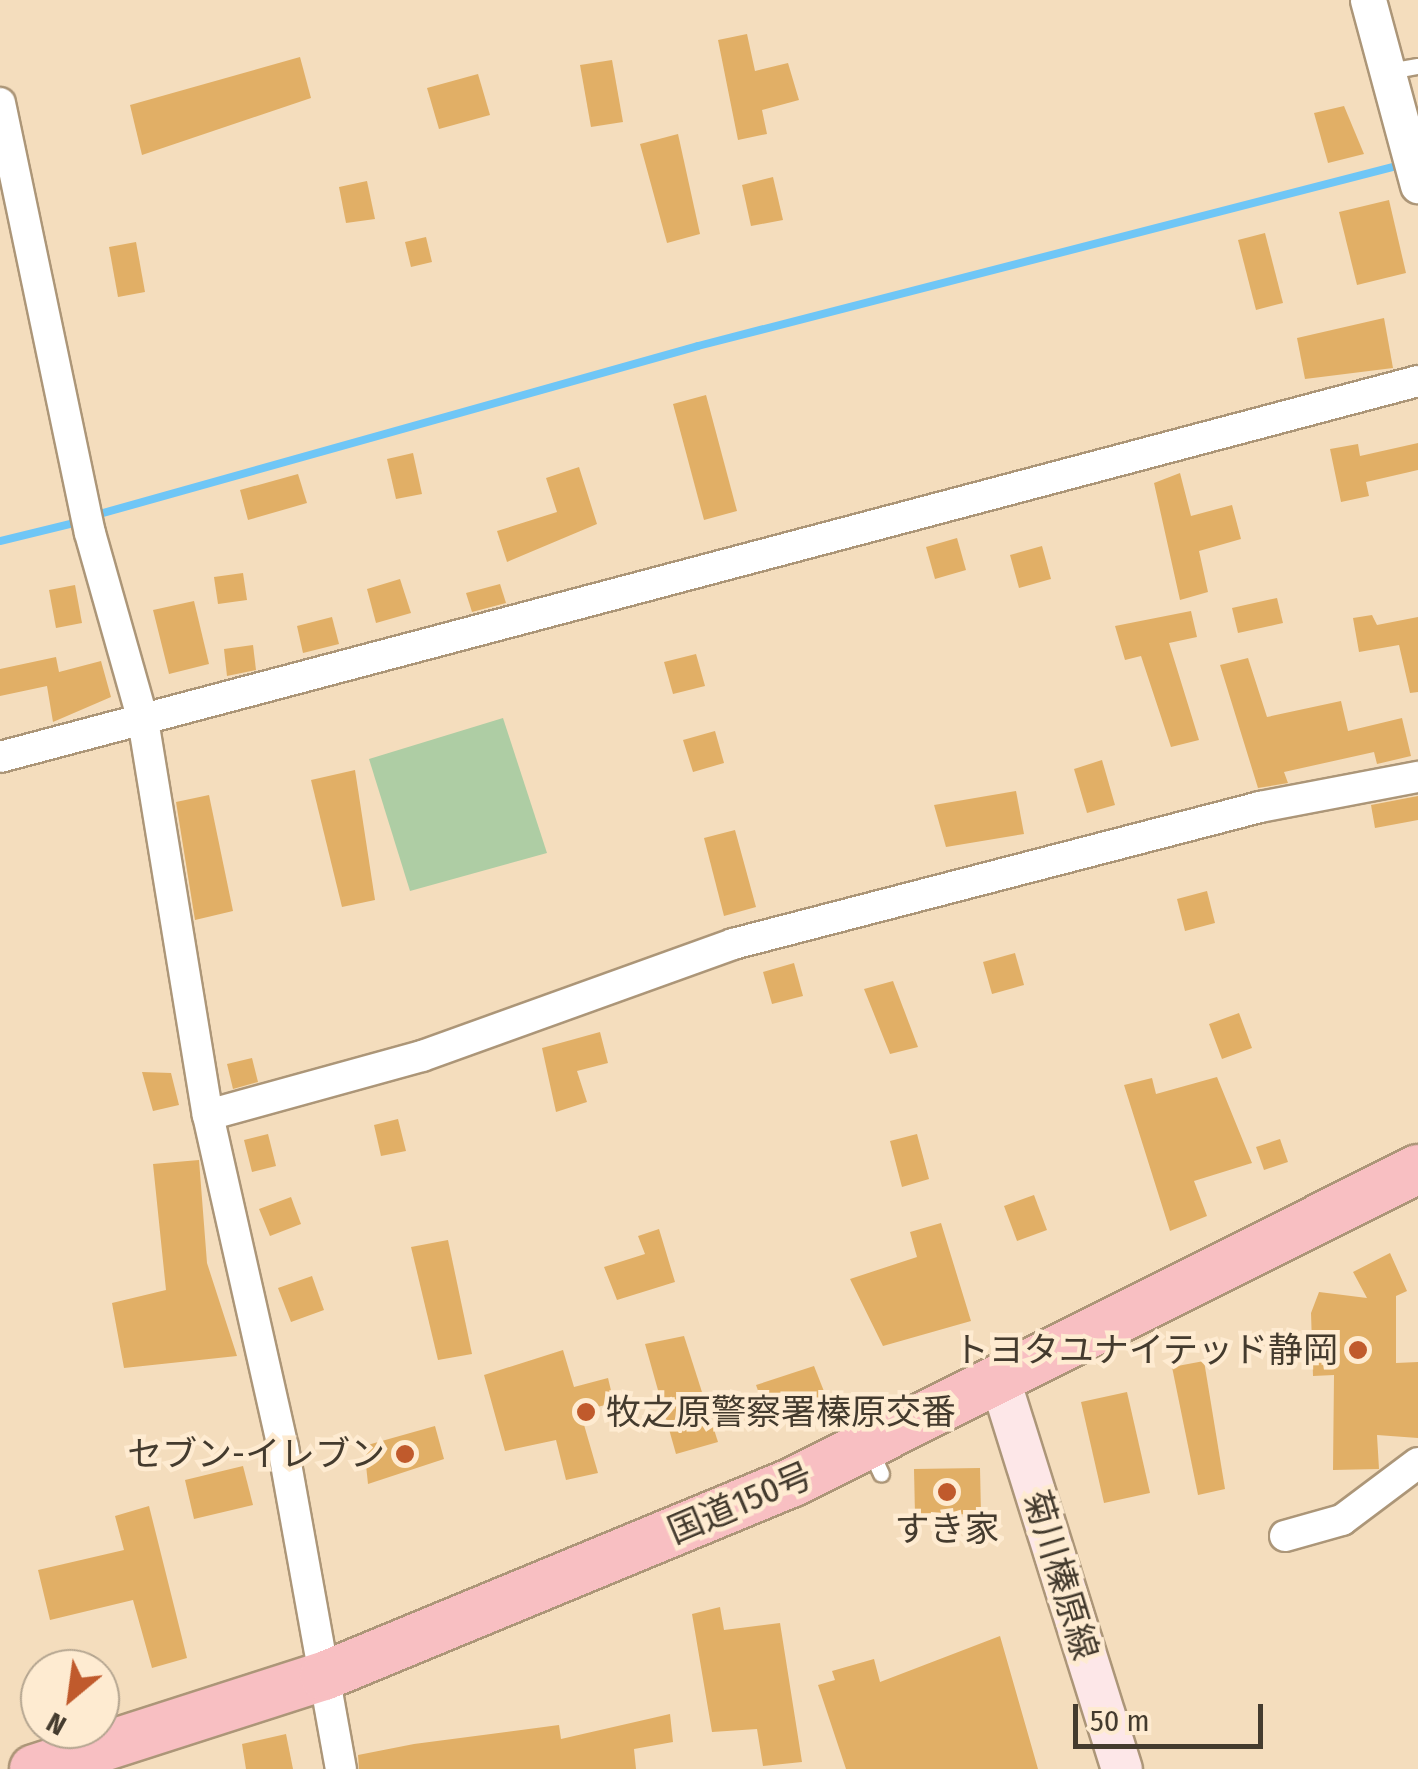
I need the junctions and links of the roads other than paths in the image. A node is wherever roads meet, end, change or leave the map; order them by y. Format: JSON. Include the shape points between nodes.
{"nodes":[{"id":1,"x":1368,"y":0,"type":"edge"},
{"id":2,"x":1403,"y":69,"type":"edge"},
{"id":3,"x":0,"y":104,"type":"edge"},
{"id":4,"x":1415,"y":171,"type":"edge"},
{"id":5,"x":12,"y":210,"type":"edge"},
{"id":6,"x":1418,"y":380,"type":"edge"},
{"id":7,"x":143,"y":720,"type":"junction"},
{"id":8,"x":0,"y":757,"type":"edge"},
{"id":9,"x":1418,"y":777,"type":"edge"},
{"id":10,"x":208,"y":1115,"type":"junction"},
{"id":11,"x":1418,"y":1168,"type":"edge"},
{"id":12,"x":1000,"y":1380,"type":"junction"},
{"id":13,"x":1418,"y":1462,"type":"edge"},
{"id":14,"x":1285,"y":1536,"type":"dead end"},
{"id":15,"x":324,"y":1676,"type":"junction"},
{"id":16,"x":34,"y":1769,"type":"edge"},
{"id":17,"x":341,"y":1769,"type":"edge"},
{"id":18,"x":1122,"y":1769,"type":"edge"}],
"edges":[{"from":1,"to":2,"type":"street"},
{"from":2,"to":4,"type":"street"},
{"from":3,"to":5,"type":"street"},
{"from":5,"to":7,"type":"street"},
{"from":6,"to":7,"type":"street"},
{"from":7,"to":8,"type":"street"},
{"from":7,"to":10,"type":"street"},
{"from":9,"to":10,"type":"street","via":[[1260,806],[732,944],[422,1056]]},
{"from":10,"to":15,"type":"street"},
{"from":11,"to":12,"type":"highway","name":"国道150号"},
{"from":12,"to":15,"type":"highway","name":"国道150号","via":[[875,1460]]},
{"from":12,"to":18,"type":"main road","name":"菊川榛原線"},
{"from":13,"to":14,"type":"street","via":[[1342,1520]]},
{"from":15,"to":16,"type":"highway","name":"国道150号"},
{"from":15,"to":17,"type":"street"}]}
